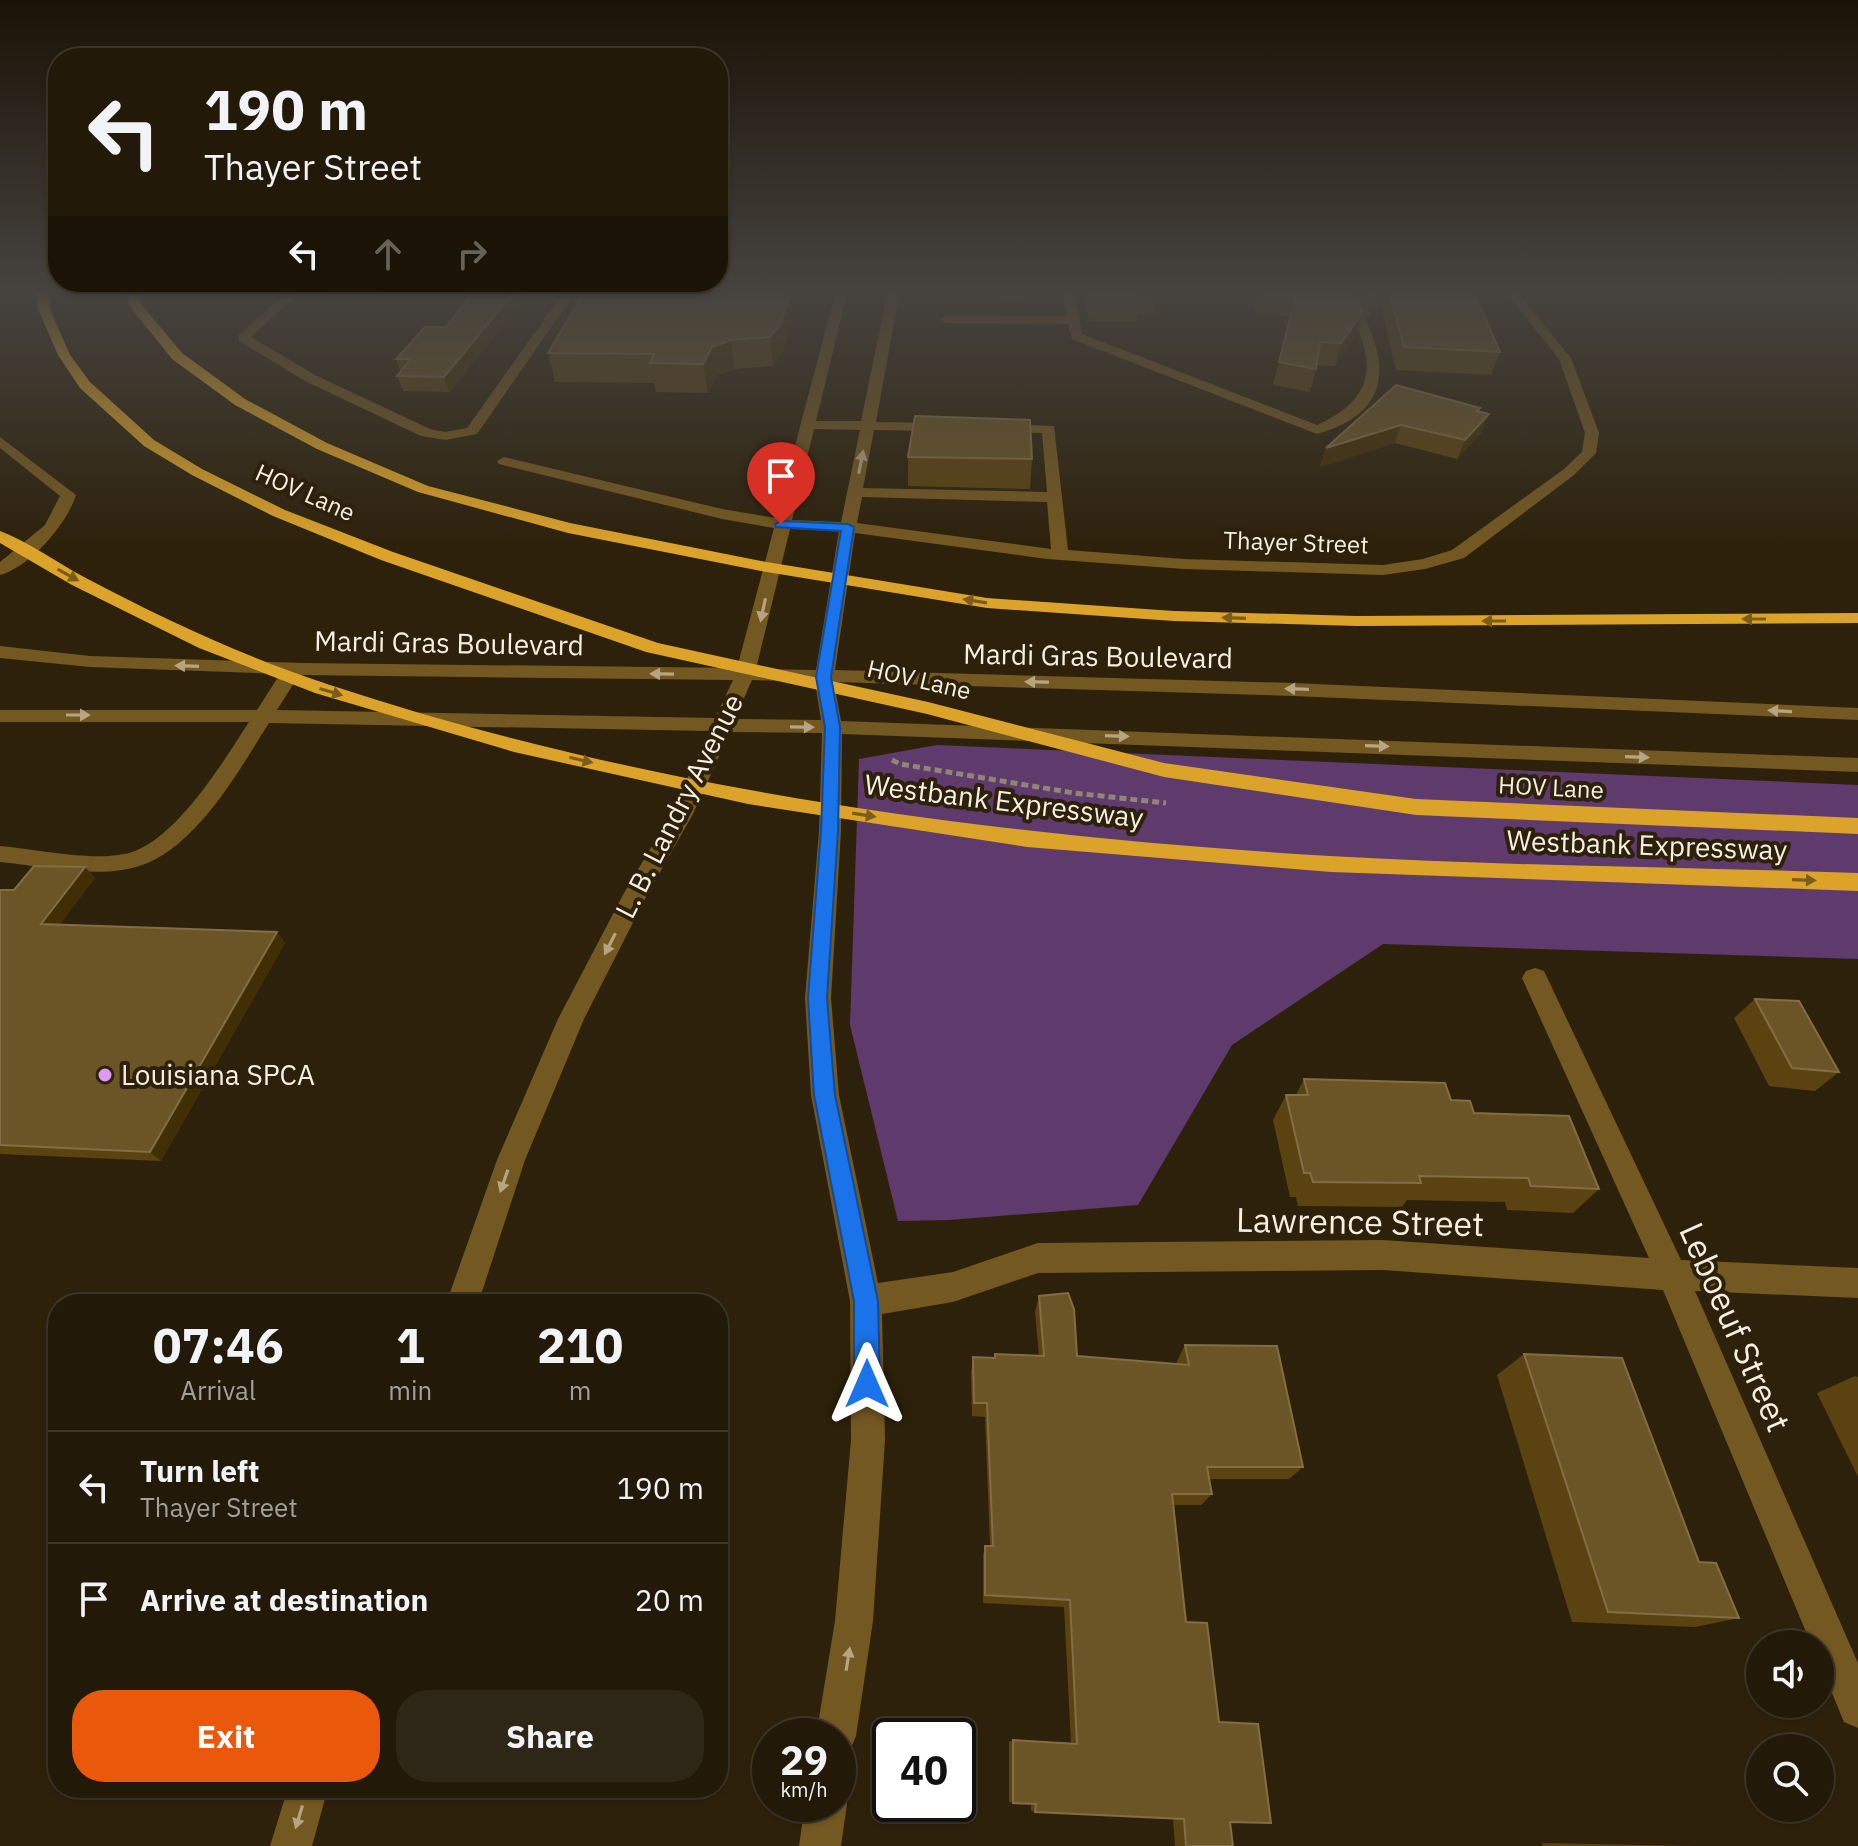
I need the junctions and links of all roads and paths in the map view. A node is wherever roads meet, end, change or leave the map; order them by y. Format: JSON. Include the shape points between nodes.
{"nodes":[{"id":1,"x":79,"y":376,"type":"edge"},
{"id":2,"x":205,"y":376,"type":"edge"},
{"id":3,"x":307,"y":376,"type":"edge"},
{"id":4,"x":511,"y":376,"type":"edge"},
{"id":5,"x":819,"y":376,"type":"edge"},
{"id":6,"x":878,"y":376,"type":"edge"},
{"id":7,"x":1179,"y":376,"type":"edge"},
{"id":8,"x":1373,"y":376,"type":"edge"},
{"id":9,"x":1572,"y":376,"type":"edge"},
{"id":10,"x":806,"y":425,"type":"junction"},
{"id":11,"x":868,"y":426,"type":"junction"},
{"id":12,"x":958,"y":427,"type":"edge"},
{"id":13,"x":989,"y":428,"type":"edge"},
{"id":14,"x":0,"y":441,"type":"edge"},
{"id":15,"x":504,"y":461,"type":"dead end"},
{"id":16,"x":855,"y":492,"type":"junction"},
{"id":17,"x":1055,"y":497,"type":"junction"},
{"id":18,"x":781,"y":524,"type":"junction"},
{"id":19,"x":848,"y":527,"type":"junction"},
{"id":20,"x":0,"y":536,"type":"edge"},
{"id":21,"x":1060,"y":555,"type":"junction"},
{"id":22,"x":0,"y":570,"type":"edge"},
{"id":23,"x":1858,"y":618,"type":"edge"},
{"id":24,"x":0,"y":652,"type":"edge"},
{"id":25,"x":293,"y":669,"type":"junction"},
{"id":26,"x":745,"y":675,"type":"junction"},
{"id":27,"x":824,"y":677,"type":"junction"},
{"id":28,"x":1858,"y":714,"type":"edge"},
{"id":29,"x":0,"y":716,"type":"edge"},
{"id":30,"x":262,"y":716,"type":"junction"},
{"id":31,"x":724,"y":726,"type":"junction"},
{"id":32,"x":832,"y":727,"type":"junction"},
{"id":33,"x":1858,"y":765,"type":"edge"},
{"id":34,"x":1858,"y":826,"type":"edge"},
{"id":35,"x":0,"y":854,"type":"edge"},
{"id":36,"x":1858,"y":882,"type":"edge"},
{"id":37,"x":1535,"y":978,"type":"dead end"},
{"id":38,"x":1672,"y":1275,"type":"junction"},
{"id":39,"x":1858,"y":1283,"type":"edge"},
{"id":40,"x":465,"y":1294,"type":"edge"},
{"id":41,"x":866,"y":1301,"type":"junction"},
{"id":42,"x":1858,"y":1708,"type":"edge"},
{"id":43,"x":839,"y":1718,"type":"edge"},
{"id":44,"x":305,"y":1798,"type":"edge"},
{"id":45,"x":823,"y":1822,"type":"edge"},
{"id":46,"x":291,"y":1846,"type":"edge"},
{"id":47,"x":820,"y":1846,"type":"edge"}],
"edges":[{"from":1,"to":34,"type":"highway","name":"HOV Lane","via":[[149,443],[279,513],[653,648],[928,708],[1164,770],[1416,807]]},
{"from":23,"to":2,"type":"highway","one_way":true,"via":[[1357,621],[987,603],[568,528],[408,483],[322,446],[240,402]]},
{"from":3,"to":4,"type":"street","via":[[426,433],[445,436],[472,431]]},
{"from":5,"to":10,"type":"street","name":"L. B. Landry Avenue"},
{"from":6,"to":11,"type":"street"},
{"from":7,"to":8,"type":"street","via":[[1317,430],[1350,414],[1371,389]]},
{"from":9,"to":21,"type":"street","name":"Thayer Street","via":[[1592,433],[1589,453],[1458,554],[1383,570]]},
{"from":10,"to":11,"type":"street"},
{"from":10,"to":18,"type":"street","name":"L. B. Landry Avenue"},
{"from":11,"to":12,"type":"street"},
{"from":16,"to":11,"type":"street","one_way":true},
{"from":13,"to":17,"type":"street","via":[[1049,429]]},
{"from":14,"to":22,"type":"street","via":[[68,495],[54,526]]},
{"from":15,"to":18,"type":"street","name":"Thayer Street"},
{"from":16,"to":17,"type":"street"},
{"from":16,"to":19,"type":"street"},
{"from":17,"to":21,"type":"street"},
{"from":18,"to":19,"type":"street","name":"Thayer Street"},
{"from":18,"to":26,"type":"street","name":"L. B. Landry Avenue","one_way":true},
{"from":19,"to":21,"type":"street","name":"Thayer Street"},
{"from":19,"to":27,"type":"street"},
{"from":20,"to":36,"type":"highway","name":"Westbank Expressway","one_way":true,"via":[[206,644],[322,689],[514,745],[748,797],[1027,839],[1331,864]]},
{"from":25,"to":24,"type":"street","name":"Mardi Gras Boulevard","one_way":true,"via":[[137,664]]},
{"from":26,"to":25,"type":"street","name":"Mardi Gras Boulevard","one_way":true},
{"from":25,"to":30,"type":"street"},
{"from":26,"to":27,"type":"street","name":"Mardi Gras Boulevard"},
{"from":26,"to":31,"type":"street","name":"L. B. Landry Avenue"},
{"from":28,"to":27,"type":"street","name":"Mardi Gras Boulevard","one_way":true,"via":[[1398,692]]},
{"from":27,"to":32,"type":"street"},
{"from":29,"to":30,"type":"street","one_way":true},
{"from":30,"to":31,"type":"street"},
{"from":30,"to":35,"type":"street","via":[[199,807],[164,846],[140,858],[109,862]]},
{"from":31,"to":32,"type":"street","one_way":true},
{"from":31,"to":40,"type":"street","name":"L. B. Landry Avenue","one_way":true,"via":[[571,1019],[511,1160]]},
{"from":32,"to":33,"type":"street","one_way":true},
{"from":32,"to":41,"type":"street","via":[[818,998],[825,1095]]},
{"from":37,"to":38,"type":"street","name":"Leboeuf Street"},
{"from":38,"to":39,"type":"street","name":"Lawrence Street"},
{"from":38,"to":41,"type":"street","name":"Lawrence Street","via":[[1383,1255],[1038,1258],[953,1287]]},
{"from":38,"to":42,"type":"street","name":"Leboeuf Street"},
{"from":43,"to":41,"type":"street","one_way":true,"via":[[854,1621],[868,1440]]},
{"from":44,"to":46,"type":"street","one_way":true},
{"from":45,"to":47,"type":"street"}]}
